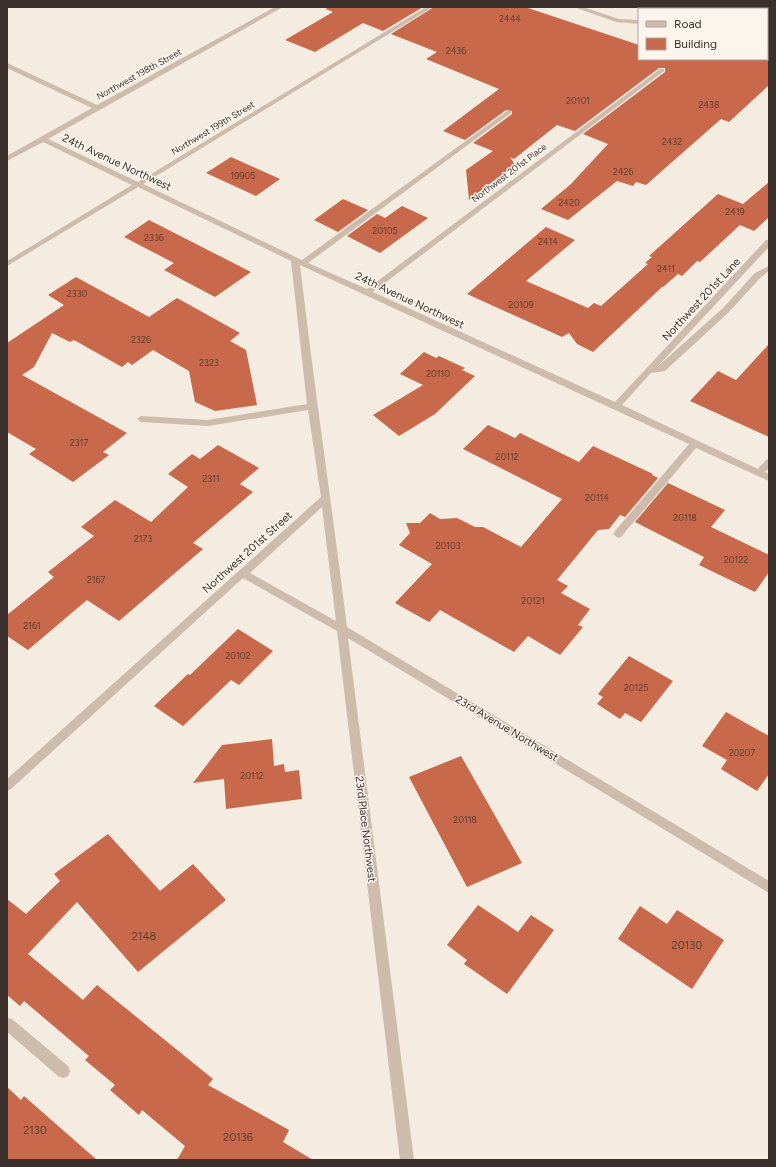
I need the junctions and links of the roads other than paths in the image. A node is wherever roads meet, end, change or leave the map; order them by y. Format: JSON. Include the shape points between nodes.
{"nodes":[{"id":1,"x":280,"y":7,"type":"edge"},
{"id":2,"x":430,"y":7,"type":"edge"},
{"id":3,"x":577,"y":7,"type":"edge"},
{"id":4,"x":638,"y":22,"type":"edge"},
{"id":5,"x":7,"y":65,"type":"edge"},
{"id":6,"x":662,"y":70,"type":"dead end"},
{"id":7,"x":97,"y":108,"type":"junction"},
{"id":8,"x":509,"y":112,"type":"dead end"},
{"id":9,"x":43,"y":139,"type":"junction"},
{"id":10,"x":7,"y":159,"type":"edge"},
{"id":11,"x":138,"y":184,"type":"junction"},
{"id":12,"x":769,"y":242,"type":"edge"},
{"id":13,"x":299,"y":261,"type":"junction"},
{"id":14,"x":7,"y":264,"type":"edge"},
{"id":15,"x":769,"y":268,"type":"edge"},
{"id":16,"x":367,"y":293,"type":"junction"},
{"id":17,"x":649,"y":371,"type":"junction"},
{"id":18,"x":312,"y":406,"type":"junction"},
{"id":19,"x":616,"y":406,"type":"junction"},
{"id":20,"x":140,"y":419,"type":"dead end"},
{"id":21,"x":695,"y":443,"type":"junction"},
{"id":22,"x":769,"y":462,"type":"edge"},
{"id":23,"x":759,"y":474,"type":"junction"},
{"id":24,"x":769,"y":478,"type":"edge"},
{"id":25,"x":326,"y":498,"type":"junction"},
{"id":26,"x":618,"y":534,"type":"dead end"},
{"id":27,"x":242,"y":573,"type":"junction"},
{"id":28,"x":342,"y":628,"type":"junction"},
{"id":29,"x":7,"y":786,"type":"edge"},
{"id":30,"x":769,"y":887,"type":"edge"},
{"id":31,"x":7,"y":1024,"type":"edge"},
{"id":32,"x":63,"y":1071,"type":"dead end"},
{"id":33,"x":407,"y":1160,"type":"edge"}],
"edges":[{"from":1,"to":7,"type":"street","name":"Northwest 198th Street"},
{"from":2,"to":11,"type":"street","name":"Northwest 199th Street"},
{"from":3,"to":4,"type":"street","via":[[618,21]]},
{"from":5,"to":7,"type":"street"},
{"from":6,"to":16,"type":"street","name":"Northwest 201st Place"},
{"from":7,"to":9,"type":"street","name":"Northwest 198th Street"},
{"from":8,"to":13,"type":"street"},
{"from":9,"to":10,"type":"street","name":"Northwest 198th Street"},
{"from":9,"to":11,"type":"street","name":"24th Avenue Northwest"},
{"from":11,"to":13,"type":"street","name":"24th Avenue Northwest"},
{"from":11,"to":14,"type":"street","name":"Northwest 199th Street"},
{"from":12,"to":17,"type":"street","name":"Northwest 201st Lane"},
{"from":13,"to":16,"type":"street","name":"24th Avenue Northwest"},
{"from":13,"to":18,"type":"street"},
{"from":15,"to":17,"type":"street","name":"Northwest 201st Lane","via":[[758,275],[726,310],[662,369]]},
{"from":16,"to":19,"type":"street","name":"24th Avenue Northwest"},
{"from":17,"to":19,"type":"street","name":"Northwest 201st Lane"},
{"from":18,"to":20,"type":"street","via":[[208,423]]},
{"from":18,"to":25,"type":"street"},
{"from":19,"to":21,"type":"street","name":"24th Avenue Northwest"},
{"from":21,"to":23,"type":"street","name":"24th Avenue Northwest"},
{"from":21,"to":26,"type":"street"},
{"from":22,"to":23,"type":"street"},
{"from":23,"to":24,"type":"street","name":"24th Avenue Northwest"},
{"from":25,"to":27,"type":"street","name":"Northwest 201st Street"},
{"from":25,"to":28,"type":"street","name":"23rd Place Northwest"},
{"from":27,"to":28,"type":"street","name":"23rd Avenue Northwest"},
{"from":27,"to":29,"type":"street","name":"Northwest 201st Street"},
{"from":28,"to":30,"type":"street","name":"23rd Avenue Northwest"},
{"from":28,"to":33,"type":"street","name":"23rd Place Northwest"},
{"from":31,"to":32,"type":"street"}]}
